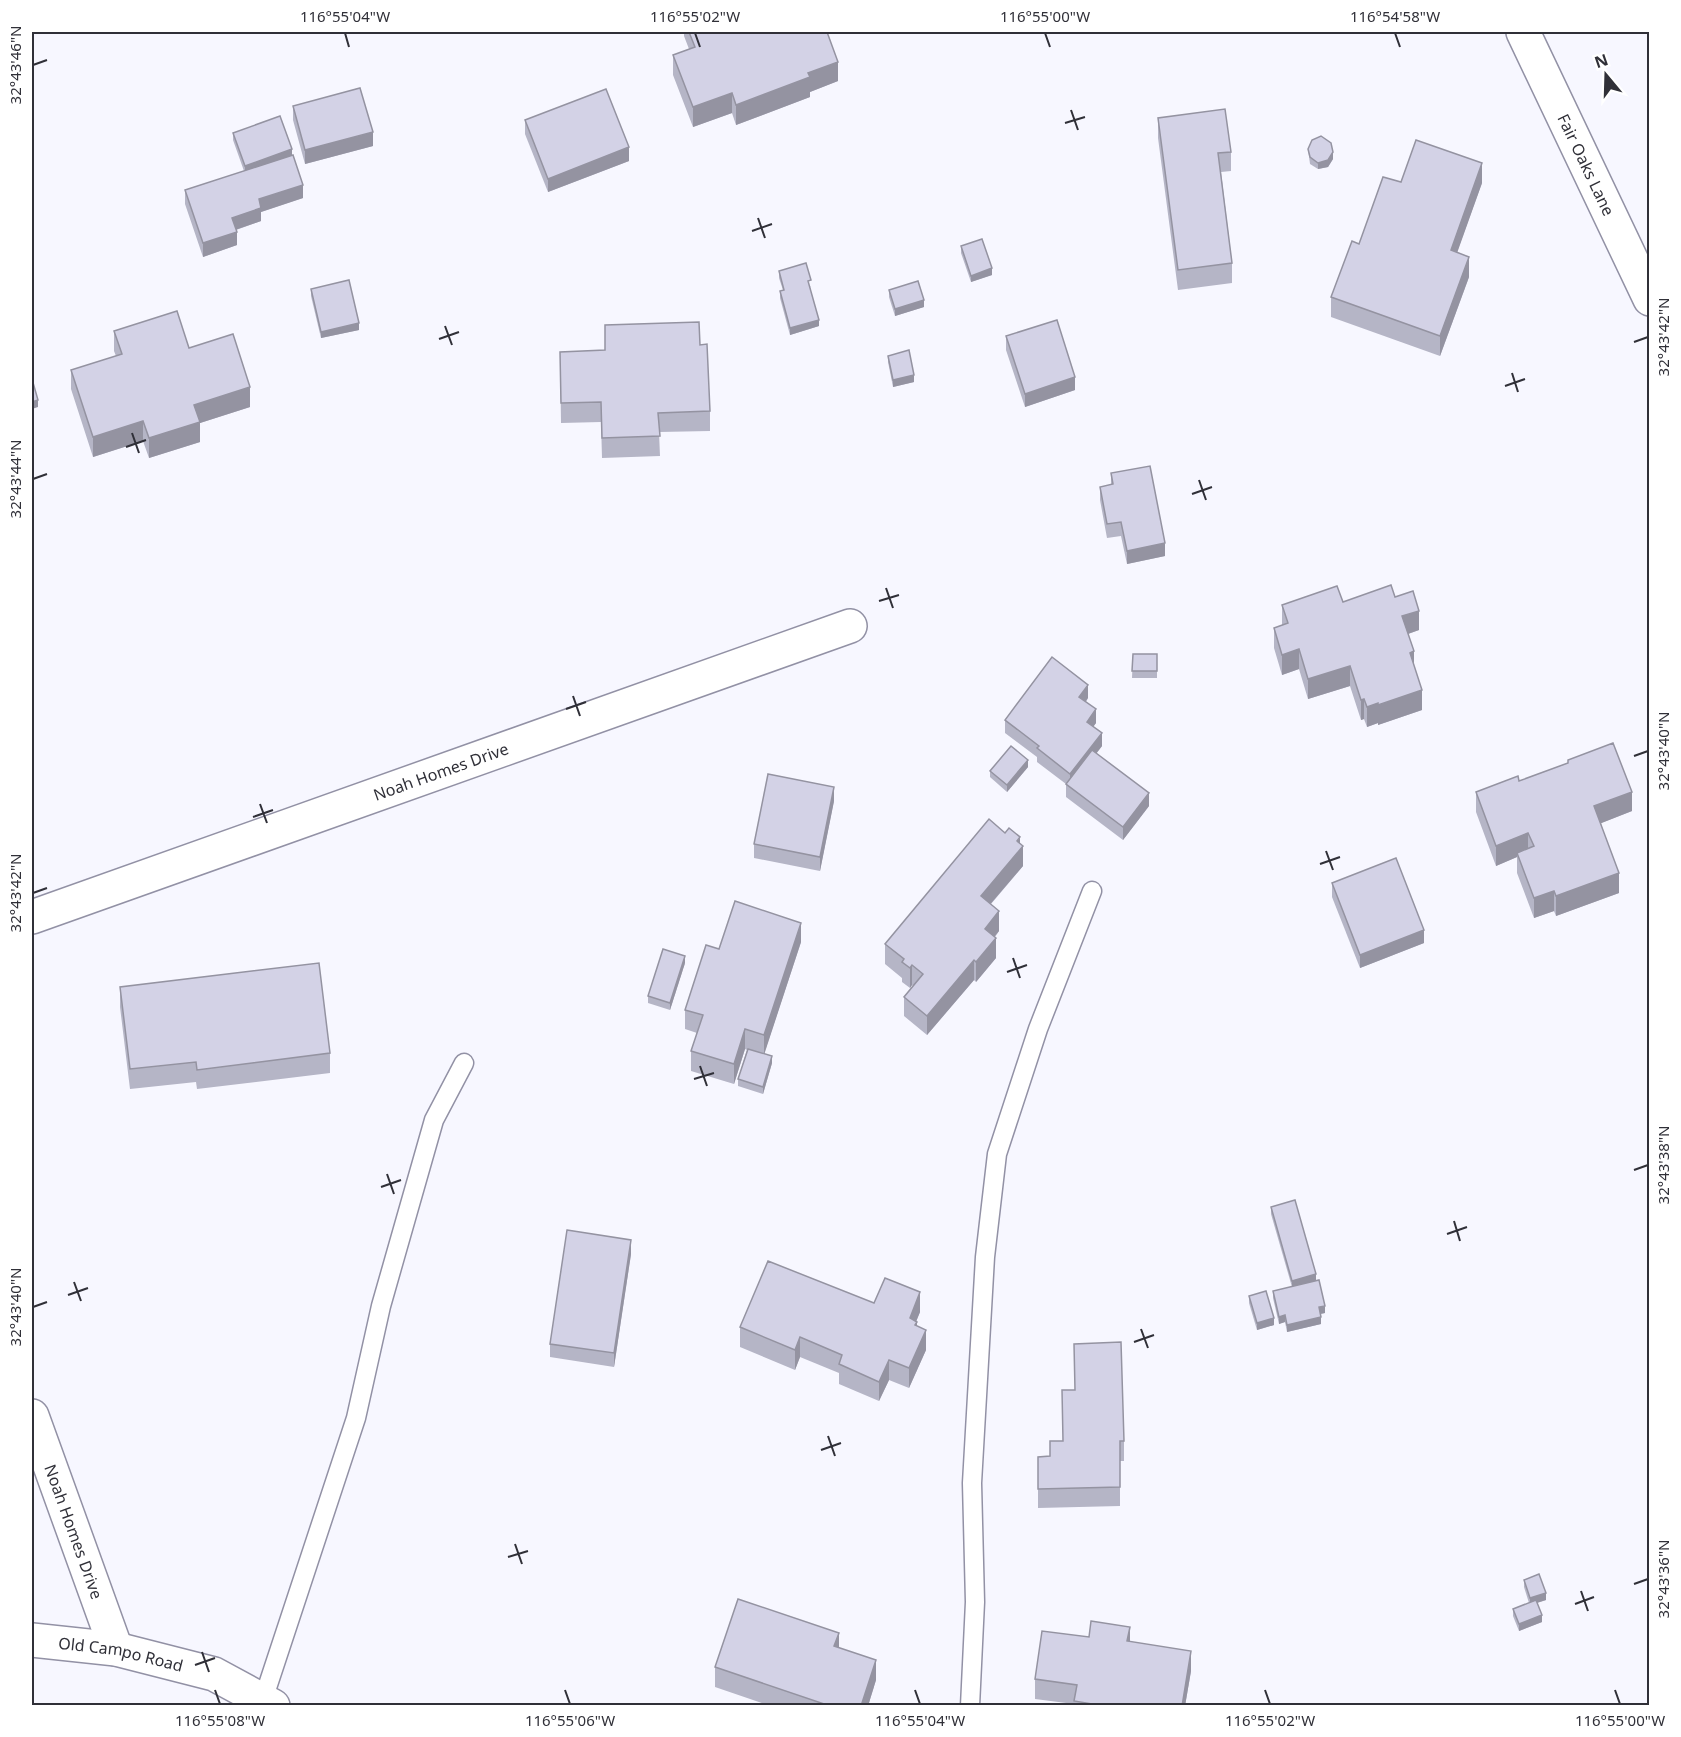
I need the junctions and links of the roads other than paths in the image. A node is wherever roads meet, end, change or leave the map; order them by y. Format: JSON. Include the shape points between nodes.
{"nodes":[{"id":1,"x":1523,"y":32,"type":"edge"},
{"id":2,"x":1650,"y":299,"type":"edge"},
{"id":3,"x":850,"y":626,"type":"dead end"},
{"id":4,"x":1092,"y":891,"type":"dead end"},
{"id":5,"x":32,"y":917,"type":"edge"},
{"id":6,"x":464,"y":1063,"type":"dead end"},
{"id":7,"x":32,"y":1416,"type":"edge"},
{"id":8,"x":32,"y":1640,"type":"edge"},
{"id":9,"x":116,"y":1649,"type":"junction"},
{"id":10,"x":268,"y":1703,"type":"edge"},
{"id":11,"x":970,"y":1706,"type":"edge"}],
"edges":[{"from":1,"to":2,"type":"street","name":"Fair Oaks Lane"},
{"from":3,"to":5,"type":"street","name":"Noah Homes Drive"},
{"from":4,"to":11,"type":"lane","via":[[1038,1029],[997,1154],[985,1257],[972,1484],[975,1602]]},
{"from":6,"to":10,"type":"lane","via":[[434,1120],[381,1306],[356,1418]]},
{"from":7,"to":9,"type":"street","name":"Noah Homes Drive"},
{"from":8,"to":9,"type":"street","name":"Old Campo Road"},
{"from":9,"to":10,"type":"street","name":"Old Campo Road","via":[[214,1674]]}]}
